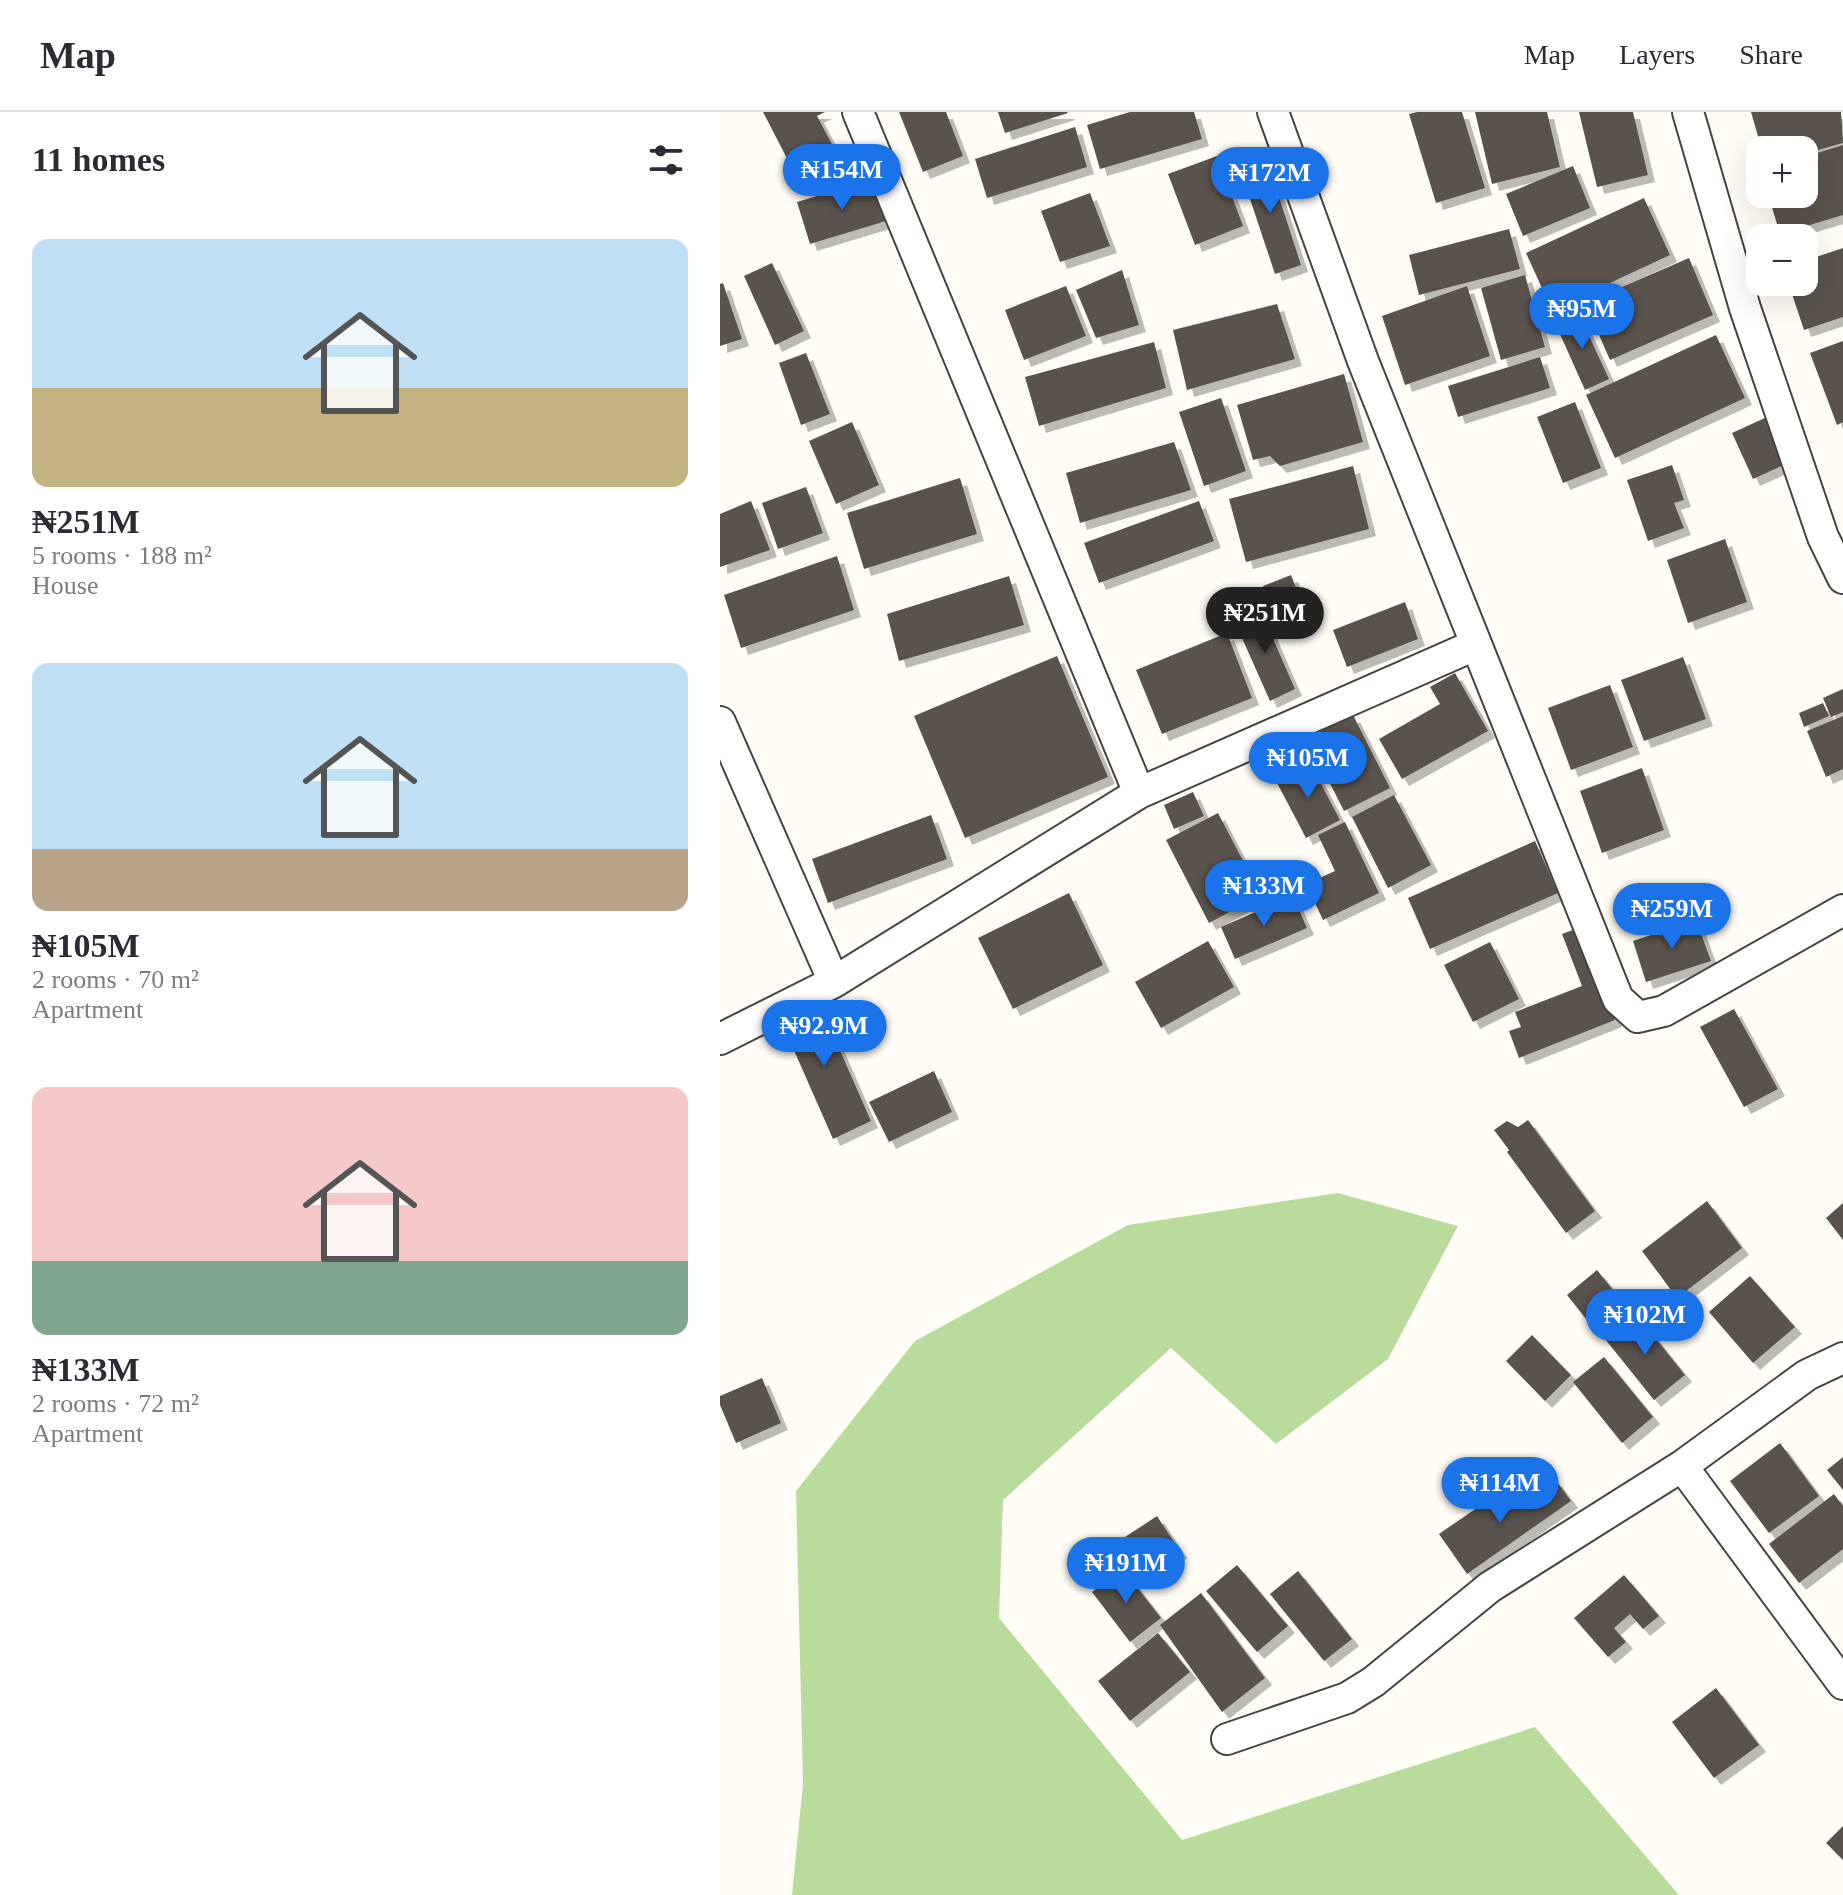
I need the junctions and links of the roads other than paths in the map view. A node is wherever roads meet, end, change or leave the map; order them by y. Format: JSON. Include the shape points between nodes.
{"nodes":[{"id":1,"x":858,"y":112,"type":"edge"},
{"id":2,"x":1273,"y":112,"type":"edge"},
{"id":3,"x":1688,"y":112,"type":"edge"},
{"id":4,"x":1843,"y":578,"type":"edge"},
{"id":5,"x":1475,"y":645,"type":"junction"},
{"id":6,"x":720,"y":722,"type":"edge"},
{"id":7,"x":1139,"y":793,"type":"junction"},
{"id":8,"x":1843,"y":910,"type":"edge"},
{"id":9,"x":834,"y":982,"type":"junction"},
{"id":10,"x":720,"y":1039,"type":"edge"},
{"id":11,"x":1843,"y":1358,"type":"edge"},
{"id":12,"x":1682,"y":1466,"type":"junction"},
{"id":13,"x":1843,"y":1684,"type":"edge"},
{"id":14,"x":1227,"y":1739,"type":"dead end"}],
"edges":[{"from":1,"to":7,"type":"street"},
{"from":2,"to":5,"type":"street","via":[[1363,361]]},
{"from":3,"to":4,"type":"street","via":[[1745,308],[1823,537]]},
{"from":5,"to":7,"type":"street"},
{"from":5,"to":8,"type":"street","via":[[1618,999],[1638,1017],[1664,1011]]},
{"from":6,"to":9,"type":"street"},
{"from":7,"to":9,"type":"street"},
{"from":9,"to":10,"type":"street"},
{"from":11,"to":12,"type":"street","via":[[1807,1375]]},
{"from":12,"to":13,"type":"street"},
{"from":12,"to":14,"type":"street","via":[[1490,1587],[1347,1698]]}]}
